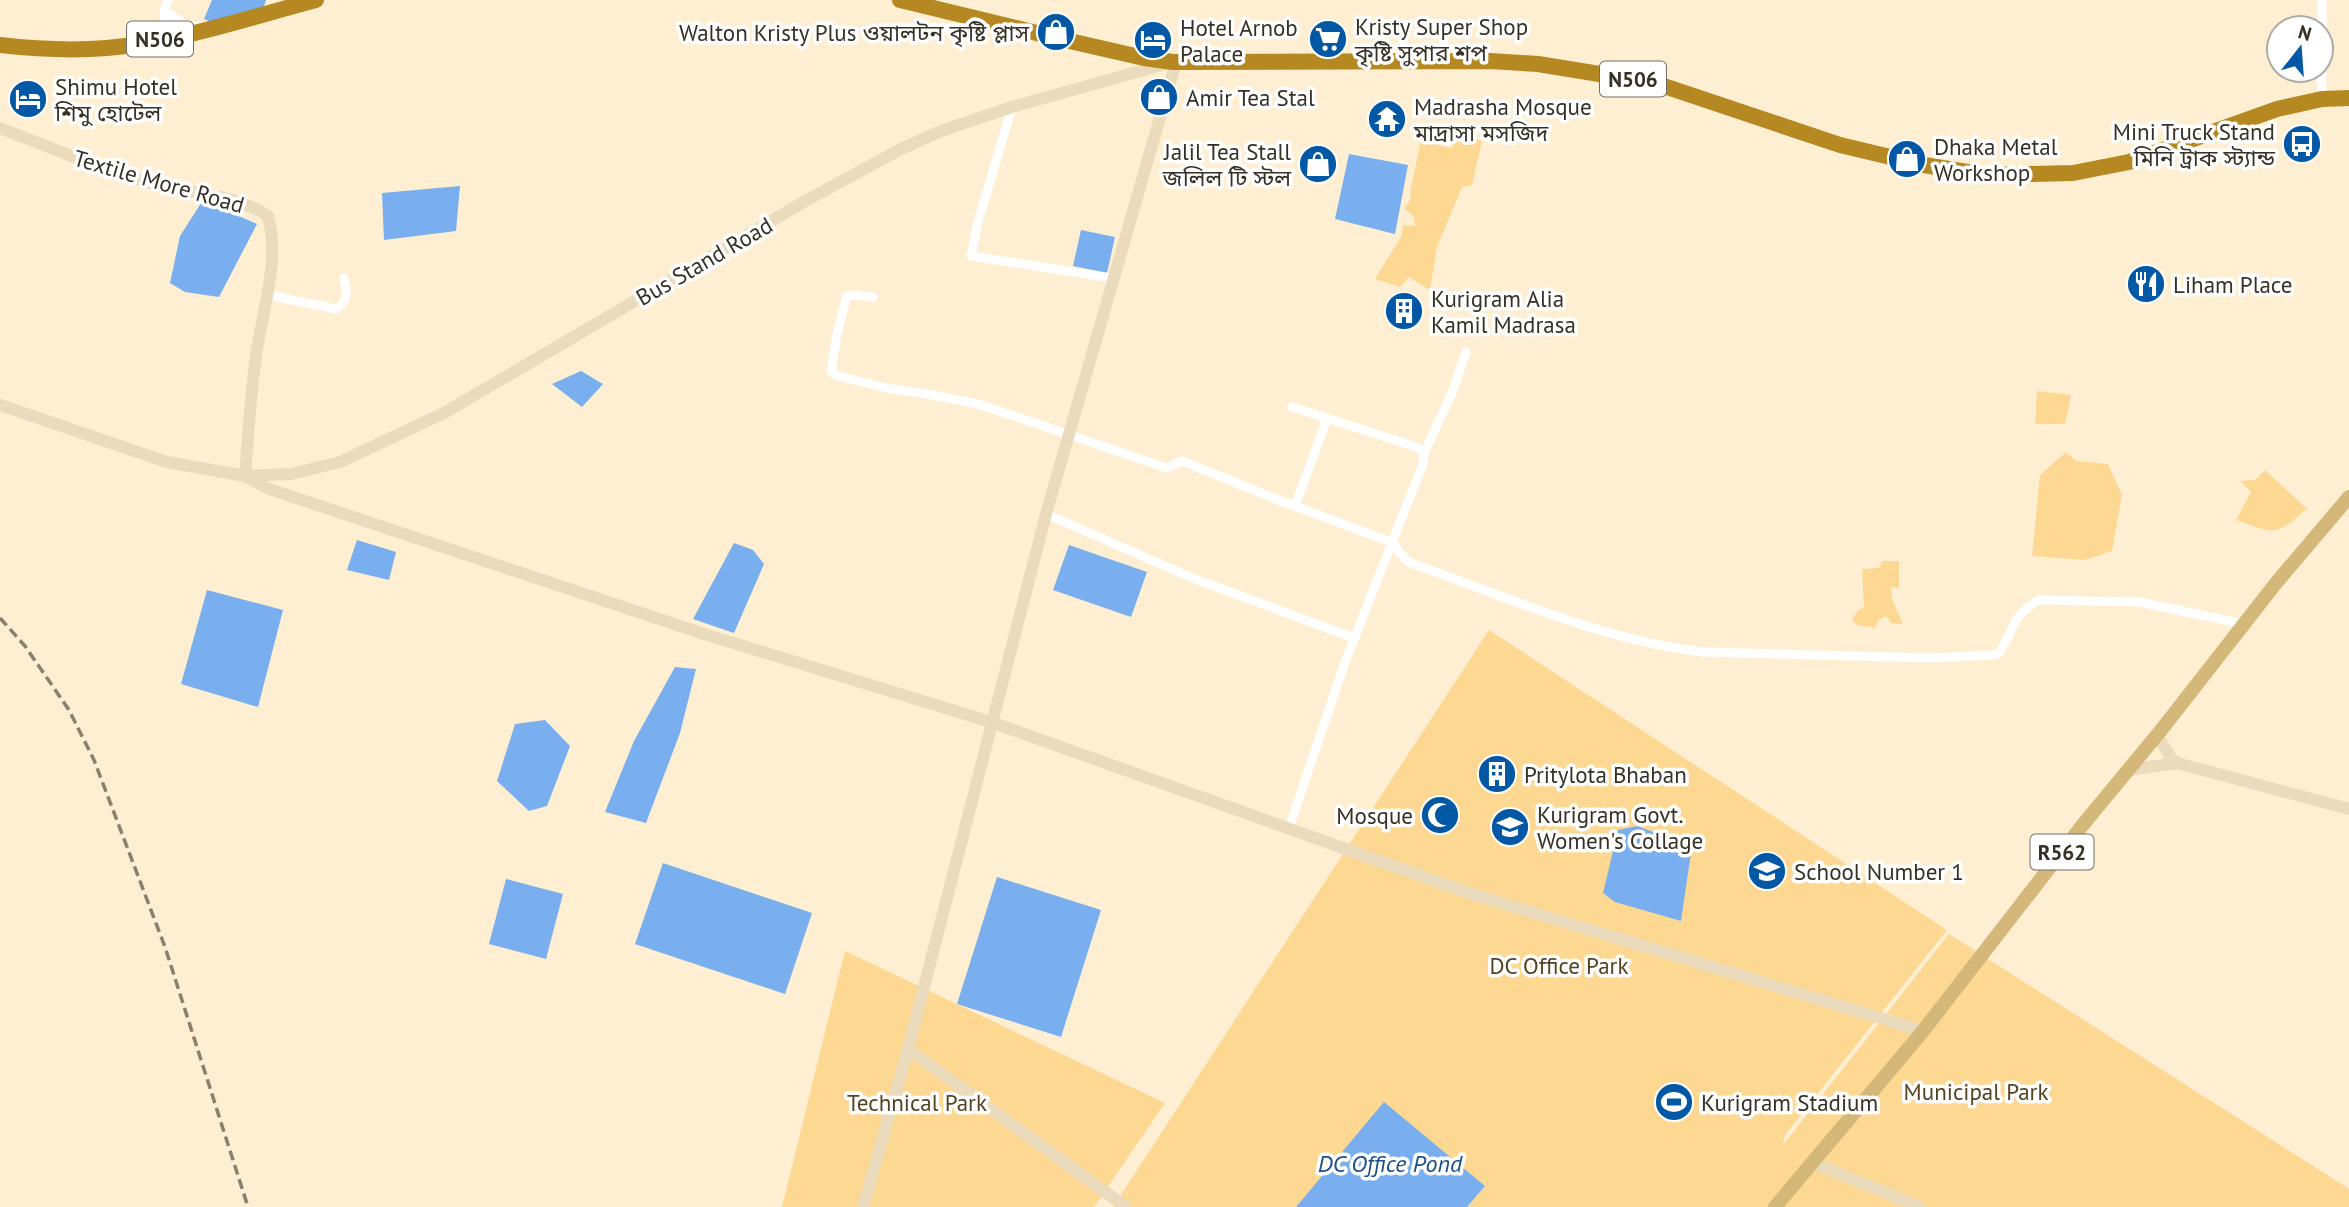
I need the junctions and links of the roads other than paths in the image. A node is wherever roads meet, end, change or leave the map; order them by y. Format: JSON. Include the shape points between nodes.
{"nodes":[{"id":1,"x":167,"y":0,"type":"edge"},
{"id":2,"x":316,"y":0,"type":"edge"},
{"id":3,"x":900,"y":0,"type":"edge"},
{"id":4,"x":2322,"y":0,"type":"edge"},
{"id":5,"x":948,"y":6,"type":"edge"},
{"id":6,"x":164,"y":10,"type":"junction"},
{"id":7,"x":206,"y":28,"type":"junction"},
{"id":8,"x":166,"y":38,"type":"junction"},
{"id":9,"x":0,"y":45,"type":"edge"},
{"id":10,"x":1175,"y":62,"type":"junction"},
{"id":11,"x":2349,"y":98,"type":"edge"},
{"id":12,"x":2322,"y":99,"type":"junction"},
{"id":13,"x":1012,"y":107,"type":"junction"},
{"id":14,"x":0,"y":128,"type":"edge"},
{"id":15,"x":344,"y":278,"type":"dead end"},
{"id":16,"x":1112,"y":278,"type":"junction"},
{"id":17,"x":267,"y":295,"type":"junction"},
{"id":18,"x":873,"y":297,"type":"dead end"},
{"id":19,"x":1466,"y":352,"type":"dead end"},
{"id":20,"x":0,"y":405,"type":"edge"},
{"id":21,"x":1292,"y":407,"type":"dead end"},
{"id":22,"x":1331,"y":420,"type":"junction"},
{"id":23,"x":1070,"y":437,"type":"junction"},
{"id":24,"x":1424,"y":453,"type":"junction"},
{"id":25,"x":245,"y":476,"type":"junction"},
{"id":26,"x":2349,"y":497,"type":"edge"},
{"id":27,"x":1294,"y":506,"type":"junction"},
{"id":28,"x":1046,"y":514,"type":"junction"},
{"id":29,"x":1391,"y":542,"type":"junction"},
{"id":30,"x":2244,"y":624,"type":"junction"},
{"id":31,"x":1354,"y":638,"type":"junction"},
{"id":32,"x":991,"y":722,"type":"junction"},
{"id":33,"x":2157,"y":735,"type":"junction"},
{"id":34,"x":2177,"y":763,"type":"junction"},
{"id":35,"x":2129,"y":770,"type":"junction"},
{"id":36,"x":2349,"y":809,"type":"edge"},
{"id":37,"x":1289,"y":828,"type":"junction"},
{"id":38,"x":1923,"y":1031,"type":"junction"},
{"id":39,"x":908,"y":1049,"type":"junction"},
{"id":40,"x":1814,"y":1163,"type":"junction"},
{"id":41,"x":863,"y":1207,"type":"edge"},
{"id":42,"x":1126,"y":1207,"type":"edge"},
{"id":43,"x":1776,"y":1207,"type":"edge"},
{"id":44,"x":1920,"y":1207,"type":"edge"}],
"edges":[{"from":1,"to":6,"type":"street"},
{"from":2,"to":7,"type":"highway","number":"N506"},
{"from":3,"to":5,"type":"highway","number":"N506"},
{"from":4,"to":12,"type":"street"},
{"from":5,"to":10,"type":"highway","number":"N506","via":[[1144,58]]},
{"from":6,"to":7,"type":"street","via":[[187,26]]},
{"from":6,"to":8,"type":"street"},
{"from":7,"to":8,"type":"highway","number":"N506"},
{"from":8,"to":9,"type":"highway","number":"N506","via":[[108,48]]},
{"from":10,"to":12,"type":"highway","number":"N506","via":[[1538,64],[1655,83],[1840,145],[1986,175],[2073,173],[2129,162],[2277,109]]},
{"from":10,"to":13,"type":"street","name":"Bus Stand Road"},
{"from":10,"to":16,"type":"street"},
{"from":11,"to":12,"type":"highway","number":"N506"},
{"from":13,"to":16,"type":"street","via":[[971,256]]},
{"from":13,"to":25,"type":"street","name":"Bus Stand Road","via":[[901,149],[444,414],[340,461],[291,474]]},
{"from":14,"to":17,"type":"street","name":"Textile More Road","via":[[119,173],[256,208],[268,216],[272,232]]},
{"from":15,"to":17,"type":"street","via":[[347,298],[336,309]]},
{"from":16,"to":23,"type":"street"},
{"from":17,"to":25,"type":"street","name":"Textile More Road","via":[[255,362]]},
{"from":18,"to":23,"type":"street","via":[[847,296],[831,372],[891,389],[978,404]]},
{"from":19,"to":24,"type":"street"},
{"from":20,"to":25,"type":"street","via":[[167,462]]},
{"from":21,"to":22,"type":"street"},
{"from":22,"to":24,"type":"street"},
{"from":22,"to":27,"type":"street"},
{"from":23,"to":27,"type":"street","via":[[1167,468],[1182,461]]},
{"from":23,"to":28,"type":"street"},
{"from":24,"to":29,"type":"street"},
{"from":25,"to":32,"type":"street","via":[[269,489],[704,634]]},
{"from":26,"to":30,"type":"main road","number":"R562"},
{"from":27,"to":29,"type":"street"},
{"from":28,"to":31,"type":"street","via":[[1195,579]]},
{"from":28,"to":32,"type":"street"},
{"from":29,"to":30,"type":"street","via":[[1408,562],[1545,611],[1626,637],[1703,652],[1929,658],[1993,655],[2000,652],[2026,607],[2039,600],[2138,603]]},
{"from":29,"to":31,"type":"street"},
{"from":30,"to":33,"type":"main road","number":"R562"},
{"from":31,"to":37,"type":"street"},
{"from":32,"to":37,"type":"street"},
{"from":32,"to":39,"type":"street"},
{"from":33,"to":34,"type":"street"},
{"from":33,"to":35,"type":"main road","number":"R562"},
{"from":34,"to":35,"type":"street"},
{"from":34,"to":36,"type":"street"},
{"from":35,"to":38,"type":"main road","number":"R562"},
{"from":37,"to":38,"type":"street","via":[[1472,894]]},
{"from":38,"to":40,"type":"main road","number":"R562"},
{"from":39,"to":41,"type":"street"},
{"from":39,"to":42,"type":"street"},
{"from":40,"to":43,"type":"main road","number":"R562"},
{"from":40,"to":44,"type":"street"}]}
